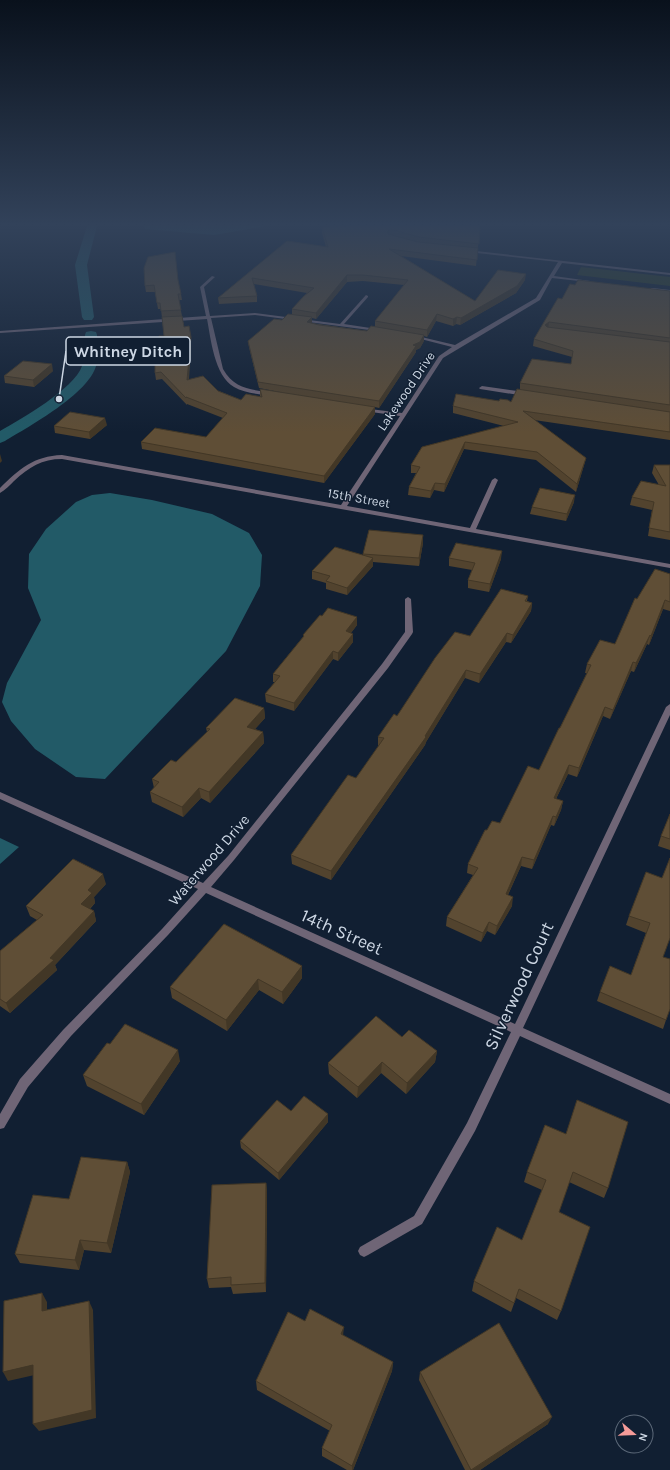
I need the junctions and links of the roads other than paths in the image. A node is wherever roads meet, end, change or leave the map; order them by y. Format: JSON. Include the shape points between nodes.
{"nodes":[{"id":1,"x":204,"y":295,"type":"edge"},
{"id":2,"x":540,"y":295,"type":"edge"},
{"id":3,"x":366,"y":296,"type":"dead end"},
{"id":4,"x":208,"y":317,"type":"junction"},
{"id":5,"x":342,"y":325,"type":"junction"},
{"id":6,"x":0,"y":332,"type":"edge"},
{"id":7,"x":385,"y":332,"type":"edge"},
{"id":8,"x":407,"y":335,"type":"edge"},
{"id":9,"x":456,"y":346,"type":"junction"},
{"id":10,"x":482,"y":388,"type":"dead end"},
{"id":11,"x":277,"y":395,"type":"edge"},
{"id":12,"x":529,"y":395,"type":"edge"},
{"id":13,"x":356,"y":407,"type":"edge"},
{"id":14,"x":403,"y":415,"type":"junction"},
{"id":15,"x":495,"y":480,"type":"dead end"},
{"id":16,"x":0,"y":491,"type":"edge"},
{"id":17,"x":343,"y":508,"type":"junction"},
{"id":18,"x":472,"y":530,"type":"junction"},
{"id":19,"x":670,"y":566,"type":"edge"},
{"id":20,"x":408,"y":599,"type":"dead end"},
{"id":21,"x":670,"y":707,"type":"edge"},
{"id":22,"x":0,"y":795,"type":"edge"},
{"id":23,"x":204,"y":888,"type":"junction"},
{"id":24,"x":517,"y":1030,"type":"junction"},
{"id":25,"x":670,"y":1099,"type":"edge"},
{"id":26,"x":0,"y":1124,"type":"edge"},
{"id":27,"x":364,"y":1251,"type":"dead end"}],
"edges":[{"from":1,"to":4,"type":"street"},
{"from":2,"to":9,"type":"street","name":"Lakewood Drive","via":[[538,299]]},
{"from":3,"to":5,"type":"street"},
{"from":4,"to":5,"type":"street","via":[[262,314]]},
{"from":4,"to":6,"type":"street"},
{"from":4,"to":11,"type":"street","via":[[221,369],[226,379],[247,390]]},
{"from":5,"to":7,"type":"street"},
{"from":8,"to":9,"type":"street"},
{"from":9,"to":14,"type":"street","name":"Lakewood Drive","via":[[441,357]]},
{"from":10,"to":12,"type":"street"},
{"from":13,"to":14,"type":"street"},
{"from":14,"to":17,"type":"street","name":"Lakewood Drive"},
{"from":15,"to":18,"type":"street"},
{"from":16,"to":17,"type":"street","name":"15th Street","via":[[21,471],[43,458],[62,457]]},
{"from":17,"to":18,"type":"street","name":"15th Street"},
{"from":18,"to":19,"type":"street","name":"15th Street"},
{"from":20,"to":23,"type":"street","name":"Waterwood Drive","via":[[409,632],[385,666]]},
{"from":21,"to":24,"type":"street","name":"Silverwood Court"},
{"from":22,"to":23,"type":"street","name":"14th Street"},
{"from":23,"to":24,"type":"street","name":"14th Street"},
{"from":23,"to":26,"type":"street","name":"Waterwood Drive","via":[[67,1033],[24,1083]]},
{"from":24,"to":25,"type":"street","name":"14th Street"},
{"from":24,"to":27,"type":"street","name":"Silverwood Court","via":[[471,1127],[418,1220]]}]}
